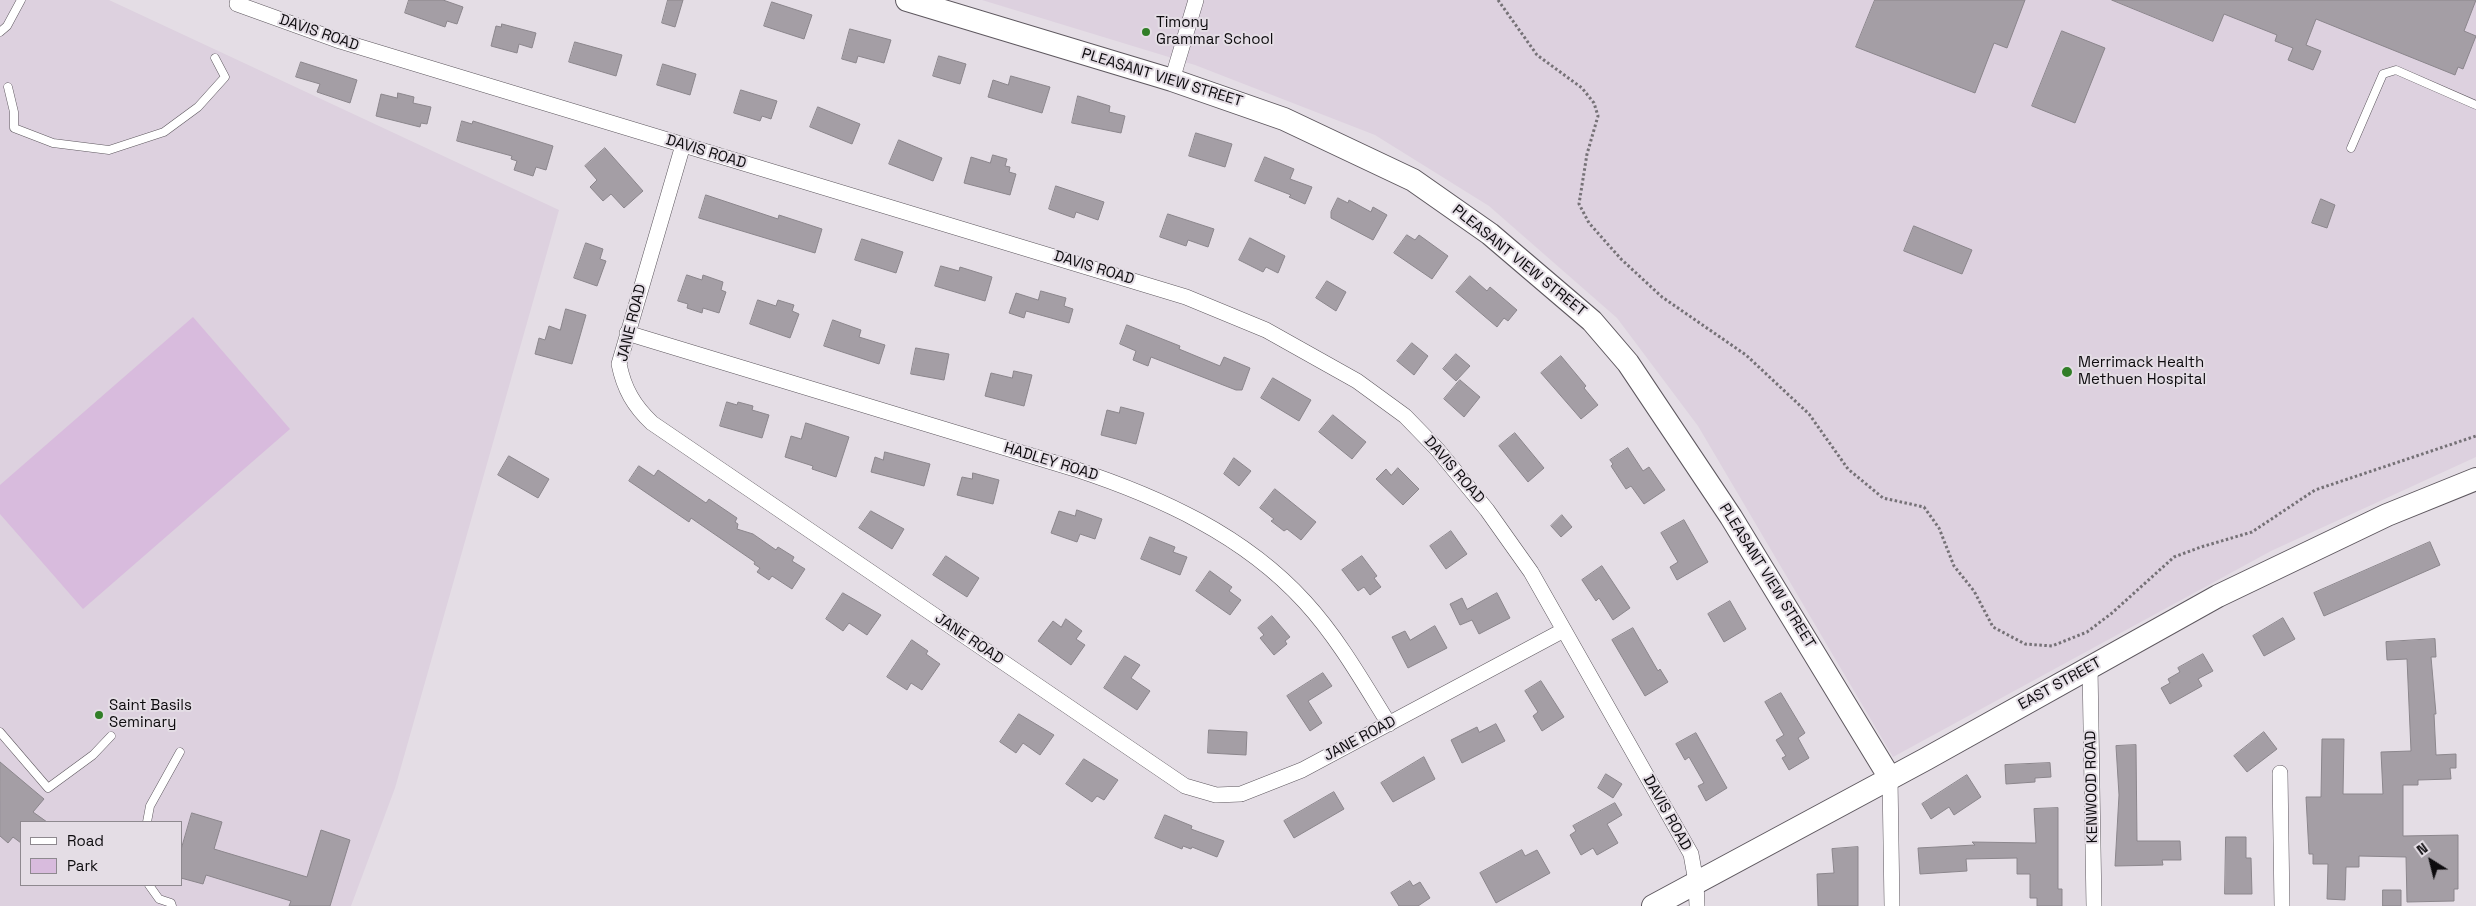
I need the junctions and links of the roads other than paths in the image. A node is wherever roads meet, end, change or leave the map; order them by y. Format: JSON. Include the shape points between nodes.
{"nodes":[{"id":1,"x":21,"y":0,"type":"edge"},
{"id":2,"x":238,"y":0,"type":"edge"},
{"id":3,"x":907,"y":0,"type":"edge"},
{"id":4,"x":1196,"y":0,"type":"edge"},
{"id":5,"x":0,"y":32,"type":"edge"},
{"id":6,"x":215,"y":58,"type":"dead end"},
{"id":7,"x":1172,"y":80,"type":"junction"},
{"id":8,"x":8,"y":88,"type":"dead end"},
{"id":9,"x":2476,"y":105,"type":"edge"},
{"id":10,"x":683,"y":145,"type":"junction"},
{"id":11,"x":2351,"y":148,"type":"dead end"},
{"id":12,"x":627,"y":333,"type":"junction"},
{"id":13,"x":2476,"y":479,"type":"edge"},
{"id":14,"x":1564,"y":630,"type":"junction"},
{"id":15,"x":2090,"y":668,"type":"junction"},
{"id":16,"x":1389,"y":724,"type":"junction"},
{"id":17,"x":0,"y":732,"type":"edge"},
{"id":18,"x":111,"y":736,"type":"dead end"},
{"id":19,"x":180,"y":752,"type":"dead end"},
{"id":20,"x":2280,"y":773,"type":"dead end"},
{"id":21,"x":1890,"y":778,"type":"junction"},
{"id":22,"x":147,"y":821,"type":"edge"},
{"id":23,"x":1696,"y":882,"type":"junction"},
{"id":24,"x":150,"y":886,"type":"edge"},
{"id":25,"x":172,"y":906,"type":"edge"},
{"id":26,"x":1653,"y":906,"type":"edge"},
{"id":27,"x":1697,"y":906,"type":"edge"},
{"id":28,"x":1892,"y":906,"type":"edge"},
{"id":29,"x":2094,"y":906,"type":"edge"},
{"id":30,"x":2282,"y":906,"type":"edge"}],
"edges":[{"from":1,"to":5,"type":"lane","via":[[7,26]]},
{"from":2,"to":10,"type":"street","name":"DAVIS ROAD","via":[[237,4],[337,40]]},
{"from":3,"to":7,"type":"street","name":"PLEASANT VIEW STREET"},
{"from":4,"to":7,"type":"street"},
{"from":6,"to":8,"type":"lane","via":[[225,78],[198,108],[164,132],[110,150],[54,143],[14,128]]},
{"from":7,"to":21,"type":"street","name":"PLEASANT VIEW STREET","via":[[1284,119],[1413,180],[1490,234],[1592,321],[1628,363],[1694,458]]},
{"from":9,"to":11,"type":"lane","via":[[2396,70],[2389,71],[2383,74]]},
{"from":10,"to":12,"type":"street","name":"JANE ROAD"},
{"from":10,"to":14,"type":"street","name":"DAVIS ROAD","via":[[1132,280],[1227,312],[1283,339],[1357,381],[1405,416],[1437,449],[1488,510],[1531,572]]},
{"from":12,"to":16,"type":"street","name":"HADLEY ROAD","via":[[1134,488],[1217,530],[1270,567],[1306,602],[1346,654]]},
{"from":12,"to":16,"type":"street","name":"JANE ROAD","via":[[619,364],[622,382],[638,410],[652,423],[1185,786],[1216,795],[1241,794],[1302,770]]},
{"from":13,"to":15,"type":"street","name":"EAST STREET","via":[[2387,515],[2227,592]]},
{"from":14,"to":16,"type":"street","name":"JANE ROAD"},
{"from":14,"to":23,"type":"street","name":"DAVIS ROAD","via":[[1691,854]]},
{"from":15,"to":21,"type":"street","name":"EAST STREET"},
{"from":15,"to":29,"type":"street","name":"KENWOOD ROAD"},
{"from":17,"to":18,"type":"lane","via":[[48,788],[93,755]]},
{"from":19,"to":22,"type":"lane","via":[[150,806]]},
{"from":20,"to":30,"type":"street"},
{"from":21,"to":23,"type":"street","name":"EAST STREET"},
{"from":21,"to":28,"type":"street"},
{"from":23,"to":26,"type":"street","name":"EAST STREET"},
{"from":23,"to":27,"type":"street","name":"DAVIS ROAD"},
{"from":24,"to":25,"type":"lane","via":[[158,898]]}]}
